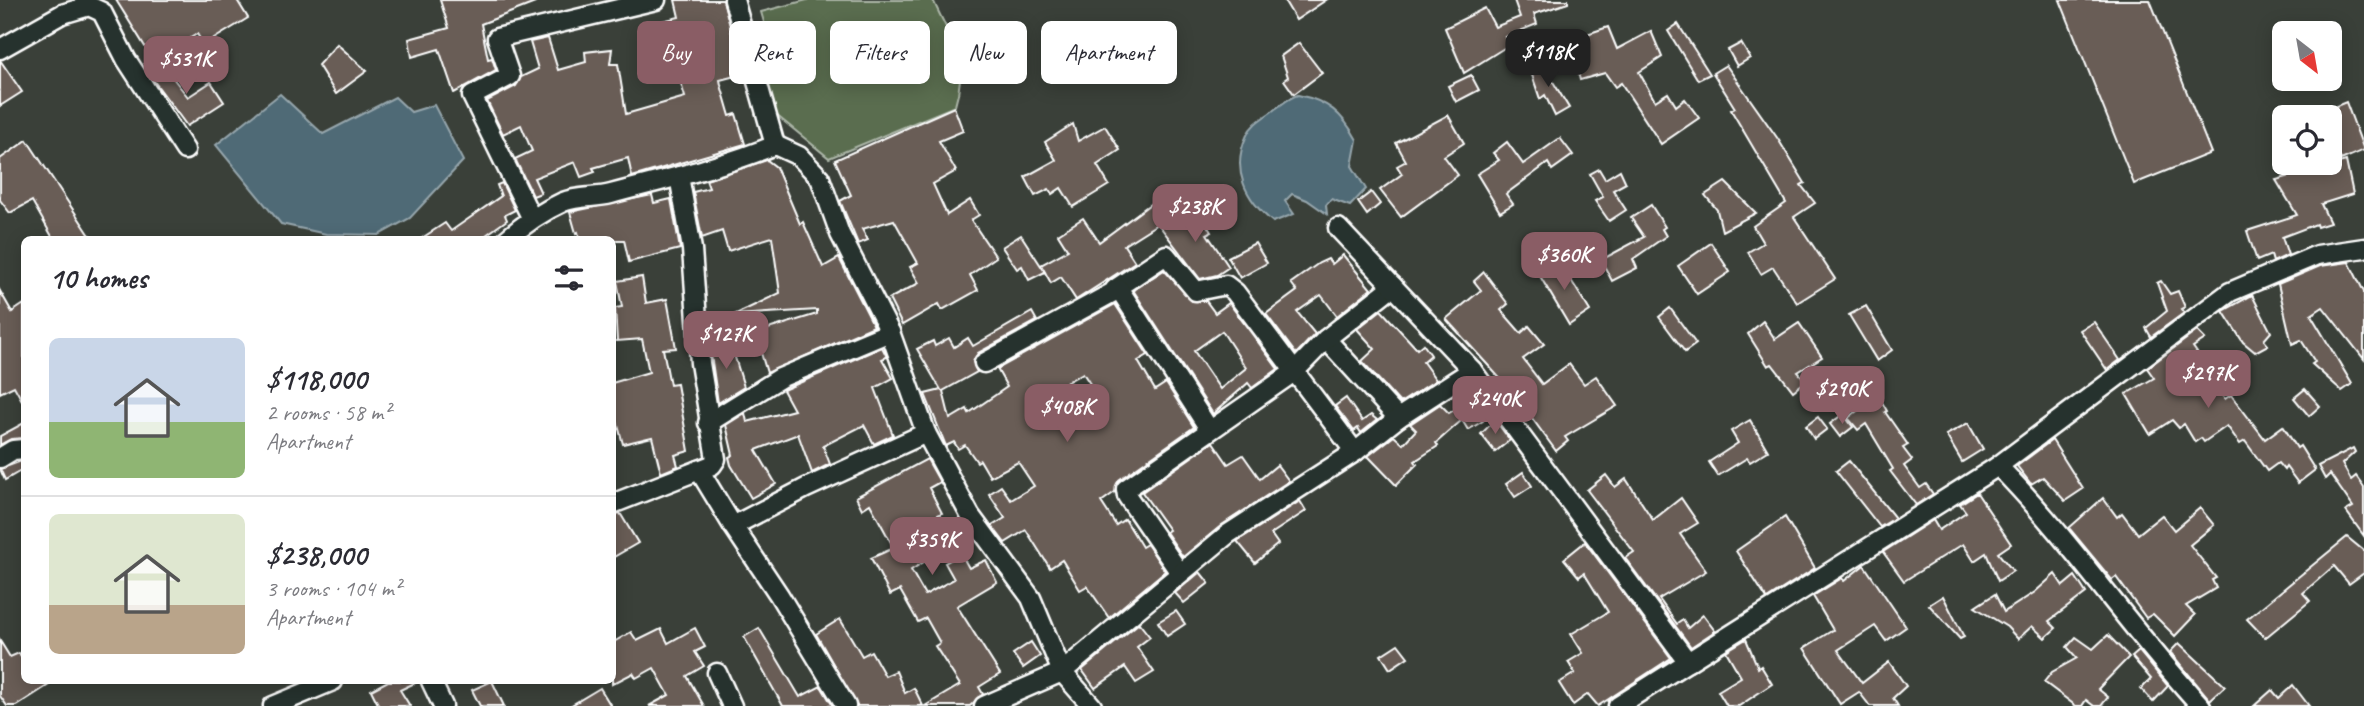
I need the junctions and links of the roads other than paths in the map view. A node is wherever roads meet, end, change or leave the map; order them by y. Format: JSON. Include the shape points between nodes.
{"nodes":[{"id":1,"x":656,"y":0,"type":"edge"},
{"id":2,"x":734,"y":0,"type":"edge"},
{"id":3,"x":0,"y":49,"type":"edge"},
{"id":4,"x":775,"y":145,"type":"junction"},
{"id":5,"x":185,"y":150,"type":"dead end"},
{"id":6,"x":679,"y":176,"type":"junction"},
{"id":7,"x":531,"y":218,"type":"junction"},
{"id":8,"x":1338,"y":228,"type":"dead end"},
{"id":9,"x":511,"y":236,"type":"edge"},
{"id":10,"x":2364,"y":248,"type":"edge"},
{"id":11,"x":1393,"y":286,"type":"junction"},
{"id":12,"x":1115,"y":289,"type":"junction"},
{"id":13,"x":890,"y":332,"type":"junction"},
{"id":14,"x":1326,"y":339,"type":"junction"},
{"id":15,"x":984,"y":363,"type":"dead end"},
{"id":16,"x":1472,"y":370,"type":"junction"},
{"id":17,"x":1294,"y":372,"type":"junction"},
{"id":18,"x":1398,"y":418,"type":"junction"},
{"id":19,"x":708,"y":424,"type":"junction"},
{"id":20,"x":1209,"y":429,"type":"junction"},
{"id":21,"x":926,"y":433,"type":"junction"},
{"id":22,"x":21,"y":448,"type":"edge"},
{"id":23,"x":1354,"y":452,"type":"junction"},
{"id":24,"x":0,"y":458,"type":"edge"},
{"id":25,"x":1998,"y":466,"type":"junction"},
{"id":26,"x":699,"y":470,"type":"junction"},
{"id":27,"x":616,"y":503,"type":"edge"},
{"id":28,"x":733,"y":526,"type":"junction"},
{"id":29,"x":1180,"y":573,"type":"junction"},
{"id":30,"x":1688,"y":663,"type":"junction"},
{"id":31,"x":1062,"y":672,"type":"junction"},
{"id":32,"x":716,"y":673,"type":"dead end"},
{"id":33,"x":326,"y":684,"type":"edge"},
{"id":34,"x":432,"y":684,"type":"edge"},
{"id":35,"x":273,"y":706,"type":"edge"},
{"id":36,"x":443,"y":706,"type":"edge"},
{"id":37,"x":732,"y":706,"type":"edge"},
{"id":38,"x":846,"y":706,"type":"edge"},
{"id":39,"x":984,"y":706,"type":"edge"},
{"id":40,"x":1092,"y":706,"type":"edge"},
{"id":41,"x":1618,"y":706,"type":"edge"},
{"id":42,"x":2201,"y":706,"type":"edge"}],
"edges":[{"from":1,"to":7,"type":"street","via":[[497,38],[510,76],[472,96]]},
{"from":2,"to":4,"type":"street"},
{"from":3,"to":5,"type":"street","via":[[62,14],[89,6],[102,12],[126,59]]},
{"from":4,"to":6,"type":"street"},
{"from":4,"to":13,"type":"street","via":[[800,156],[820,178],[840,234]]},
{"from":6,"to":7,"type":"street","via":[[567,200]]},
{"from":6,"to":19,"type":"street","via":[[692,249]]},
{"from":7,"to":9,"type":"street"},
{"from":8,"to":11,"type":"street"},
{"from":10,"to":25,"type":"street","via":[[2317,255],[2230,292]]},
{"from":11,"to":14,"type":"street"},
{"from":11,"to":16,"type":"street"},
{"from":12,"to":15,"type":"street"},
{"from":12,"to":17,"type":"street","via":[[1168,256],[1196,290],[1226,285],[1235,292]]},
{"from":12,"to":20,"type":"street"},
{"from":13,"to":19,"type":"street","via":[[780,378]]},
{"from":13,"to":21,"type":"street"},
{"from":14,"to":17,"type":"street"},
{"from":14,"to":18,"type":"street"},
{"from":16,"to":18,"type":"street"},
{"from":16,"to":30,"type":"street"},
{"from":17,"to":20,"type":"street"},
{"from":17,"to":23,"type":"street"},
{"from":18,"to":23,"type":"street"},
{"from":19,"to":26,"type":"street","via":[[716,459]]},
{"from":20,"to":29,"type":"street","via":[[1126,489]]},
{"from":21,"to":28,"type":"street"},
{"from":21,"to":31,"type":"street","via":[[970,515],[1031,598]]},
{"from":22,"to":24,"type":"street"},
{"from":23,"to":29,"type":"street","via":[[1228,534]]},
{"from":25,"to":30,"type":"street"},
{"from":25,"to":42,"type":"street","via":[[2040,509],[2158,659]]},
{"from":26,"to":27,"type":"street"},
{"from":26,"to":28,"type":"street"},
{"from":28,"to":38,"type":"street"},
{"from":29,"to":31,"type":"street"},
{"from":30,"to":41,"type":"street"},
{"from":31,"to":39,"type":"street"},
{"from":31,"to":40,"type":"street"},
{"from":32,"to":37,"type":"street"},
{"from":33,"to":35,"type":"street"},
{"from":34,"to":36,"type":"street"}]}
